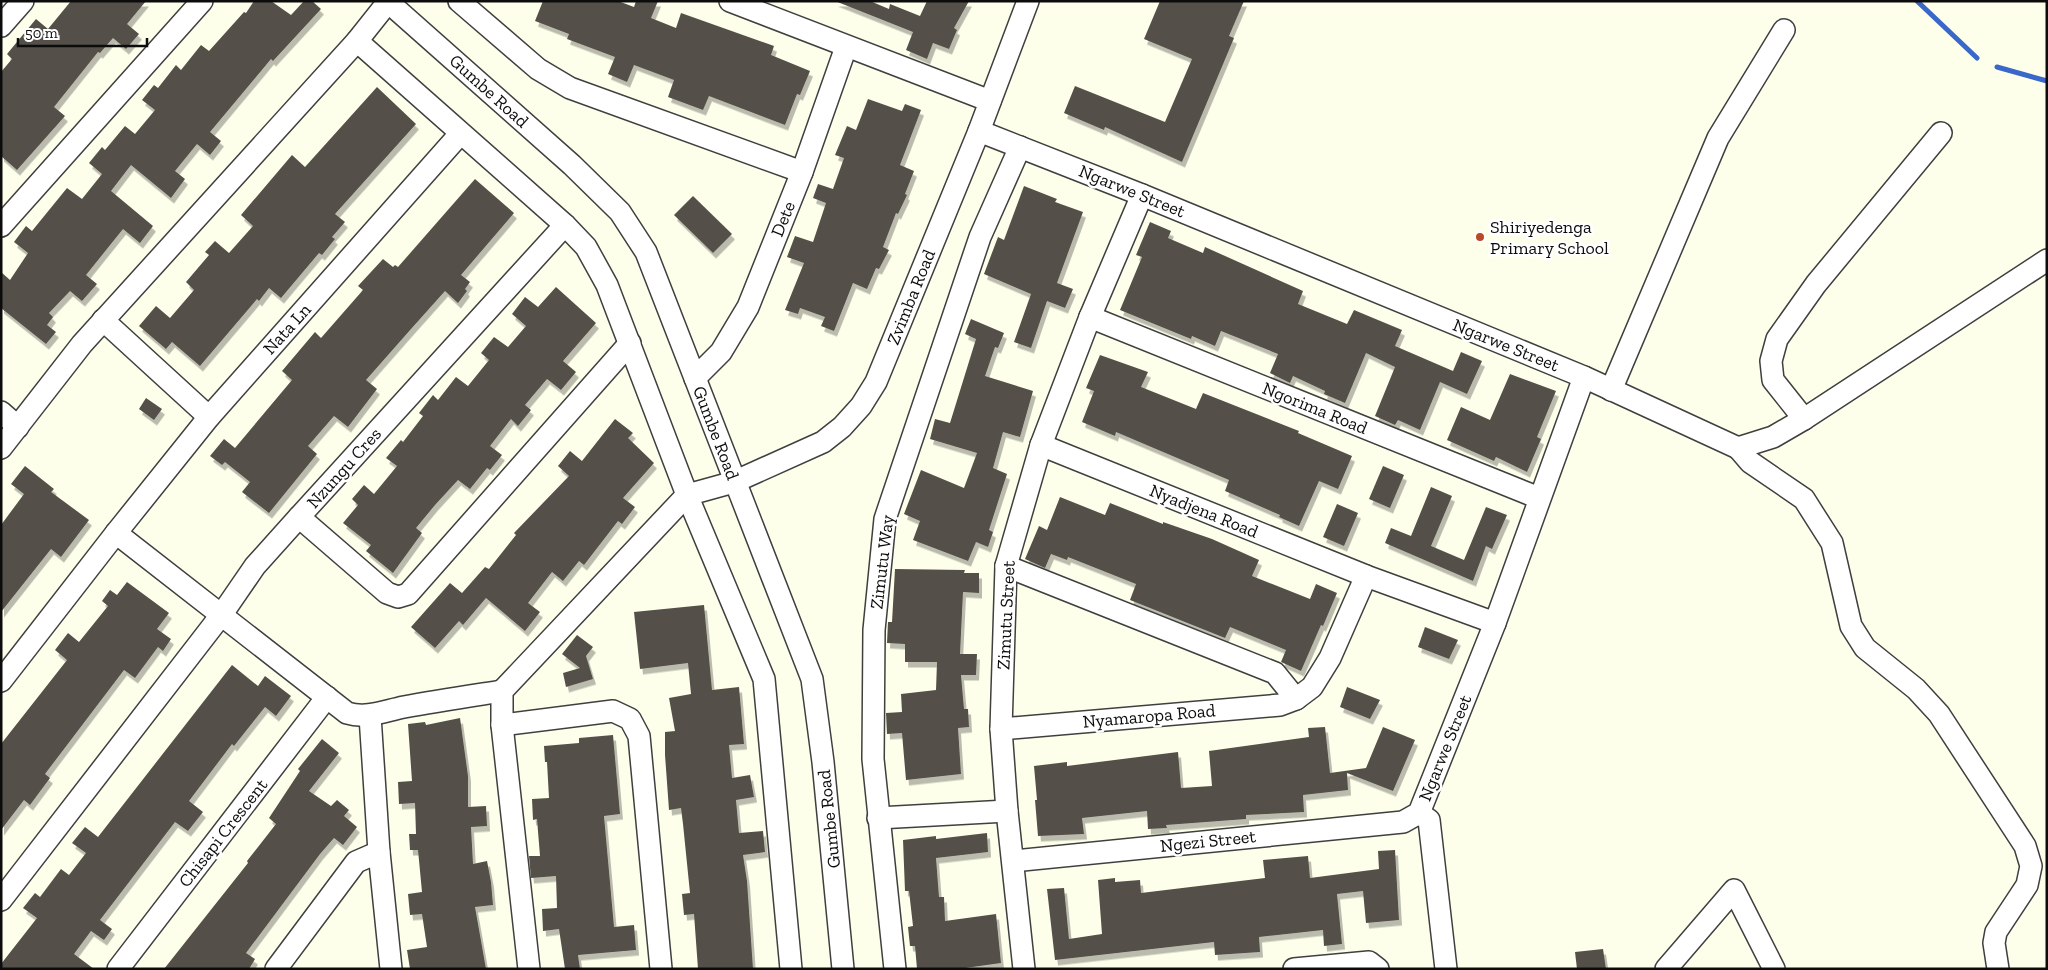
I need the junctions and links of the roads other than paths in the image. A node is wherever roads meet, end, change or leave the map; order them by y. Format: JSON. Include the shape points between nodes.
{"nodes":[{"id":1,"x":23,"y":1,"type":"edge"},
{"id":2,"x":202,"y":1,"type":"edge"},
{"id":3,"x":459,"y":1,"type":"edge"},
{"id":4,"x":730,"y":1,"type":"edge"},
{"id":5,"x":1028,"y":1,"type":"edge"},
{"id":6,"x":388,"y":2,"type":"edge"},
{"id":7,"x":1,"y":26,"type":"edge"},
{"id":8,"x":1784,"y":30,"type":"dead end"},
{"id":9,"x":357,"y":41,"type":"junction"},
{"id":10,"x":846,"y":47,"type":"junction"},
{"id":11,"x":990,"y":101,"type":"junction"},
{"id":12,"x":980,"y":131,"type":"junction"},
{"id":13,"x":1941,"y":133,"type":"dead end"},
{"id":14,"x":460,"y":134,"type":"junction"},
{"id":15,"x":1020,"y":147,"type":"junction"},
{"id":16,"x":802,"y":172,"type":"junction"},
{"id":17,"x":1142,"y":194,"type":"junction"},
{"id":18,"x":565,"y":225,"type":"junction"},
{"id":19,"x":1,"y":226,"type":"edge"},
{"id":20,"x":2047,"y":260,"type":"edge"},
{"id":21,"x":1090,"y":317,"type":"junction"},
{"id":22,"x":103,"y":320,"type":"junction"},
{"id":23,"x":630,"y":344,"type":"junction"},
{"id":24,"x":1584,"y":377,"type":"junction"},
{"id":25,"x":695,"y":378,"type":"junction"},
{"id":26,"x":1611,"y":390,"type":"junction"},
{"id":27,"x":1,"y":412,"type":"edge"},
{"id":28,"x":209,"y":417,"type":"junction"},
{"id":29,"x":1804,"y":419,"type":"junction"},
{"id":30,"x":18,"y":427,"type":"junction"},
{"id":31,"x":1041,"y":445,"type":"junction"},
{"id":32,"x":1,"y":448,"type":"edge"},
{"id":33,"x":1738,"y":448,"type":"junction"},
{"id":34,"x":734,"y":482,"type":"junction"},
{"id":35,"x":688,"y":495,"type":"junction"},
{"id":36,"x":1539,"y":498,"type":"junction"},
{"id":37,"x":299,"y":517,"type":"junction"},
{"id":38,"x":116,"y":533,"type":"junction"},
{"id":39,"x":1006,"y":566,"type":"junction"},
{"id":40,"x":1366,"y":576,"type":"junction"},
{"id":41,"x":222,"y":614,"type":"junction"},
{"id":42,"x":1495,"y":623,"type":"junction"},
{"id":43,"x":1,"y":681,"type":"edge"},
{"id":44,"x":502,"y":691,"type":"junction"},
{"id":45,"x":327,"y":697,"type":"junction"},
{"id":46,"x":1296,"y":699,"type":"junction"},
{"id":47,"x":370,"y":716,"type":"junction"},
{"id":48,"x":502,"y":725,"type":"junction"},
{"id":49,"x":1001,"y":729,"type":"junction"},
{"id":50,"x":1007,"y":811,"type":"junction"},
{"id":51,"x":878,"y":818,"type":"junction"},
{"id":52,"x":1411,"y":818,"type":"junction"},
{"id":53,"x":379,"y":852,"type":"junction"},
{"id":54,"x":1013,"y":861,"type":"junction"},
{"id":55,"x":1,"y":900,"type":"edge"},
{"id":56,"x":118,"y":969,"type":"edge"},
{"id":57,"x":276,"y":969,"type":"edge"},
{"id":58,"x":391,"y":969,"type":"edge"},
{"id":59,"x":529,"y":969,"type":"edge"},
{"id":60,"x":661,"y":969,"type":"edge"},
{"id":61,"x":791,"y":969,"type":"edge"},
{"id":62,"x":843,"y":969,"type":"edge"},
{"id":63,"x":895,"y":969,"type":"edge"},
{"id":64,"x":1024,"y":969,"type":"edge"},
{"id":65,"x":1294,"y":969,"type":"edge"},
{"id":66,"x":1378,"y":969,"type":"edge"},
{"id":67,"x":1446,"y":969,"type":"edge"},
{"id":68,"x":1666,"y":969,"type":"edge"},
{"id":69,"x":1774,"y":969,"type":"edge"},
{"id":70,"x":1998,"y":969,"type":"edge"}],
"edges":[{"from":1,"to":7,"type":"street"},
{"from":2,"to":19,"type":"street"},
{"from":3,"to":16,"type":"street","via":[[538,69],[570,88]]},
{"from":4,"to":10,"type":"street"},
{"from":5,"to":11,"type":"street","name":"Zvimba Road"},
{"from":6,"to":9,"type":"street"},
{"from":6,"to":25,"type":"street","name":"Gumbe Road","via":[[572,165],[620,212],[646,252]]},
{"from":8,"to":26,"type":"street","via":[[1718,138]]},
{"from":9,"to":14,"type":"street"},
{"from":9,"to":22,"type":"street"},
{"from":10,"to":11,"type":"street"},
{"from":10,"to":16,"type":"street","name":"Dete"},
{"from":11,"to":12,"type":"street","name":"Zvimba Road"},
{"from":12,"to":15,"type":"street","name":"Ngarwe Street"},
{"from":12,"to":34,"type":"street","name":"Zvimba Road","via":[[876,382],[861,406],[823,442]]},
{"from":13,"to":29,"type":"street","via":[[1816,284],[1777,339],[1771,361],[1773,380]]},
{"from":14,"to":18,"type":"street"},
{"from":14,"to":28,"type":"street","name":"Nata Ln"},
{"from":15,"to":17,"type":"street","name":"Ngarwe Street"},
{"from":15,"to":51,"type":"street","name":"Zimutu Way","via":[[980,237],[885,519],[874,630],[873,759]]},
{"from":16,"to":25,"type":"street","name":"Dete","via":[[748,307],[721,352]]},
{"from":17,"to":21,"type":"street","name":"Zimutu Street"},
{"from":17,"to":24,"type":"street","name":"Ngarwe Street"},
{"from":18,"to":23,"type":"street","via":[[586,247],[607,285]]},
{"from":18,"to":37,"type":"street","name":"Nzungu Cres"},
{"from":20,"to":29,"type":"street"},
{"from":21,"to":31,"type":"street","name":"Zimutu Street"},
{"from":21,"to":36,"type":"street","name":"Ngorima Road"},
{"from":22,"to":28,"type":"street"},
{"from":22,"to":30,"type":"street"},
{"from":23,"to":35,"type":"street"},
{"from":23,"to":37,"type":"street","name":"Nzungu Cres","via":[[408,594],[398,597],[387,593]]},
{"from":24,"to":26,"type":"street"},
{"from":24,"to":36,"type":"street","name":"Ngarwe Street"},
{"from":25,"to":34,"type":"street","name":"Gumbe Road"},
{"from":26,"to":33,"type":"street"},
{"from":27,"to":30,"type":"street"},
{"from":28,"to":38,"type":"street","name":"Nata Ln"},
{"from":29,"to":33,"type":"street","via":[[1773,437]]},
{"from":30,"to":32,"type":"street"},
{"from":31,"to":39,"type":"street","name":"Zimutu Street"},
{"from":31,"to":40,"type":"street","name":"Nyadjena Road"},
{"from":33,"to":70,"type":"street","via":[[1750,462],[1804,499],[1832,542],[1851,626],[1866,648],[1916,688],[1939,714],[2025,846],[2030,872],[2027,885],[1996,932],[1994,943]]},
{"from":34,"to":35,"type":"street","name":"Zvimba Road"},
{"from":34,"to":62,"type":"street","name":"Gumbe Road","via":[[812,679]]},
{"from":35,"to":44,"type":"street"},
{"from":35,"to":61,"type":"street","via":[[764,679]]},
{"from":36,"to":42,"type":"street","name":"Ngarwe Street"},
{"from":37,"to":41,"type":"street","via":[[255,566]]},
{"from":38,"to":41,"type":"street"},
{"from":38,"to":43,"type":"street","name":"Nata Ln"},
{"from":39,"to":46,"type":"street","via":[[1275,673]]},
{"from":39,"to":49,"type":"street","name":"Zimutu Street"},
{"from":40,"to":42,"type":"street","name":"Nyadjena Road"},
{"from":40,"to":46,"type":"street","via":[[1330,658],[1312,687]]},
{"from":41,"to":45,"type":"street"},
{"from":41,"to":55,"type":"street"},
{"from":42,"to":52,"type":"street","name":"Ngarwe Street"},
{"from":44,"to":47,"type":"street"},
{"from":44,"to":48,"type":"street"},
{"from":45,"to":47,"type":"street","via":[[348,713]]},
{"from":45,"to":56,"type":"street","name":"Chisapi Crescent"},
{"from":46,"to":49,"type":"street","name":"Nyamaropa Road","via":[[1280,705]]},
{"from":47,"to":53,"type":"street"},
{"from":48,"to":59,"type":"street"},
{"from":48,"to":60,"type":"street","via":[[613,710],[630,719],[640,736]]},
{"from":49,"to":50,"type":"street","name":"Zimutu Street"},
{"from":50,"to":51,"type":"street"},
{"from":50,"to":54,"type":"street","name":"Zimutu Street"},
{"from":51,"to":63,"type":"street","name":"Zimutu Way"},
{"from":52,"to":54,"type":"street","name":"Ngezi Street"},
{"from":52,"to":67,"type":"street","via":[[1430,820]]},
{"from":53,"to":57,"type":"street","via":[[356,862]]},
{"from":53,"to":58,"type":"street"},
{"from":54,"to":64,"type":"street","name":"Zimutu Street"},
{"from":65,"to":66,"type":"street","via":[[1370,962]]},
{"from":68,"to":69,"type":"street","via":[[1734,890]]}]}
